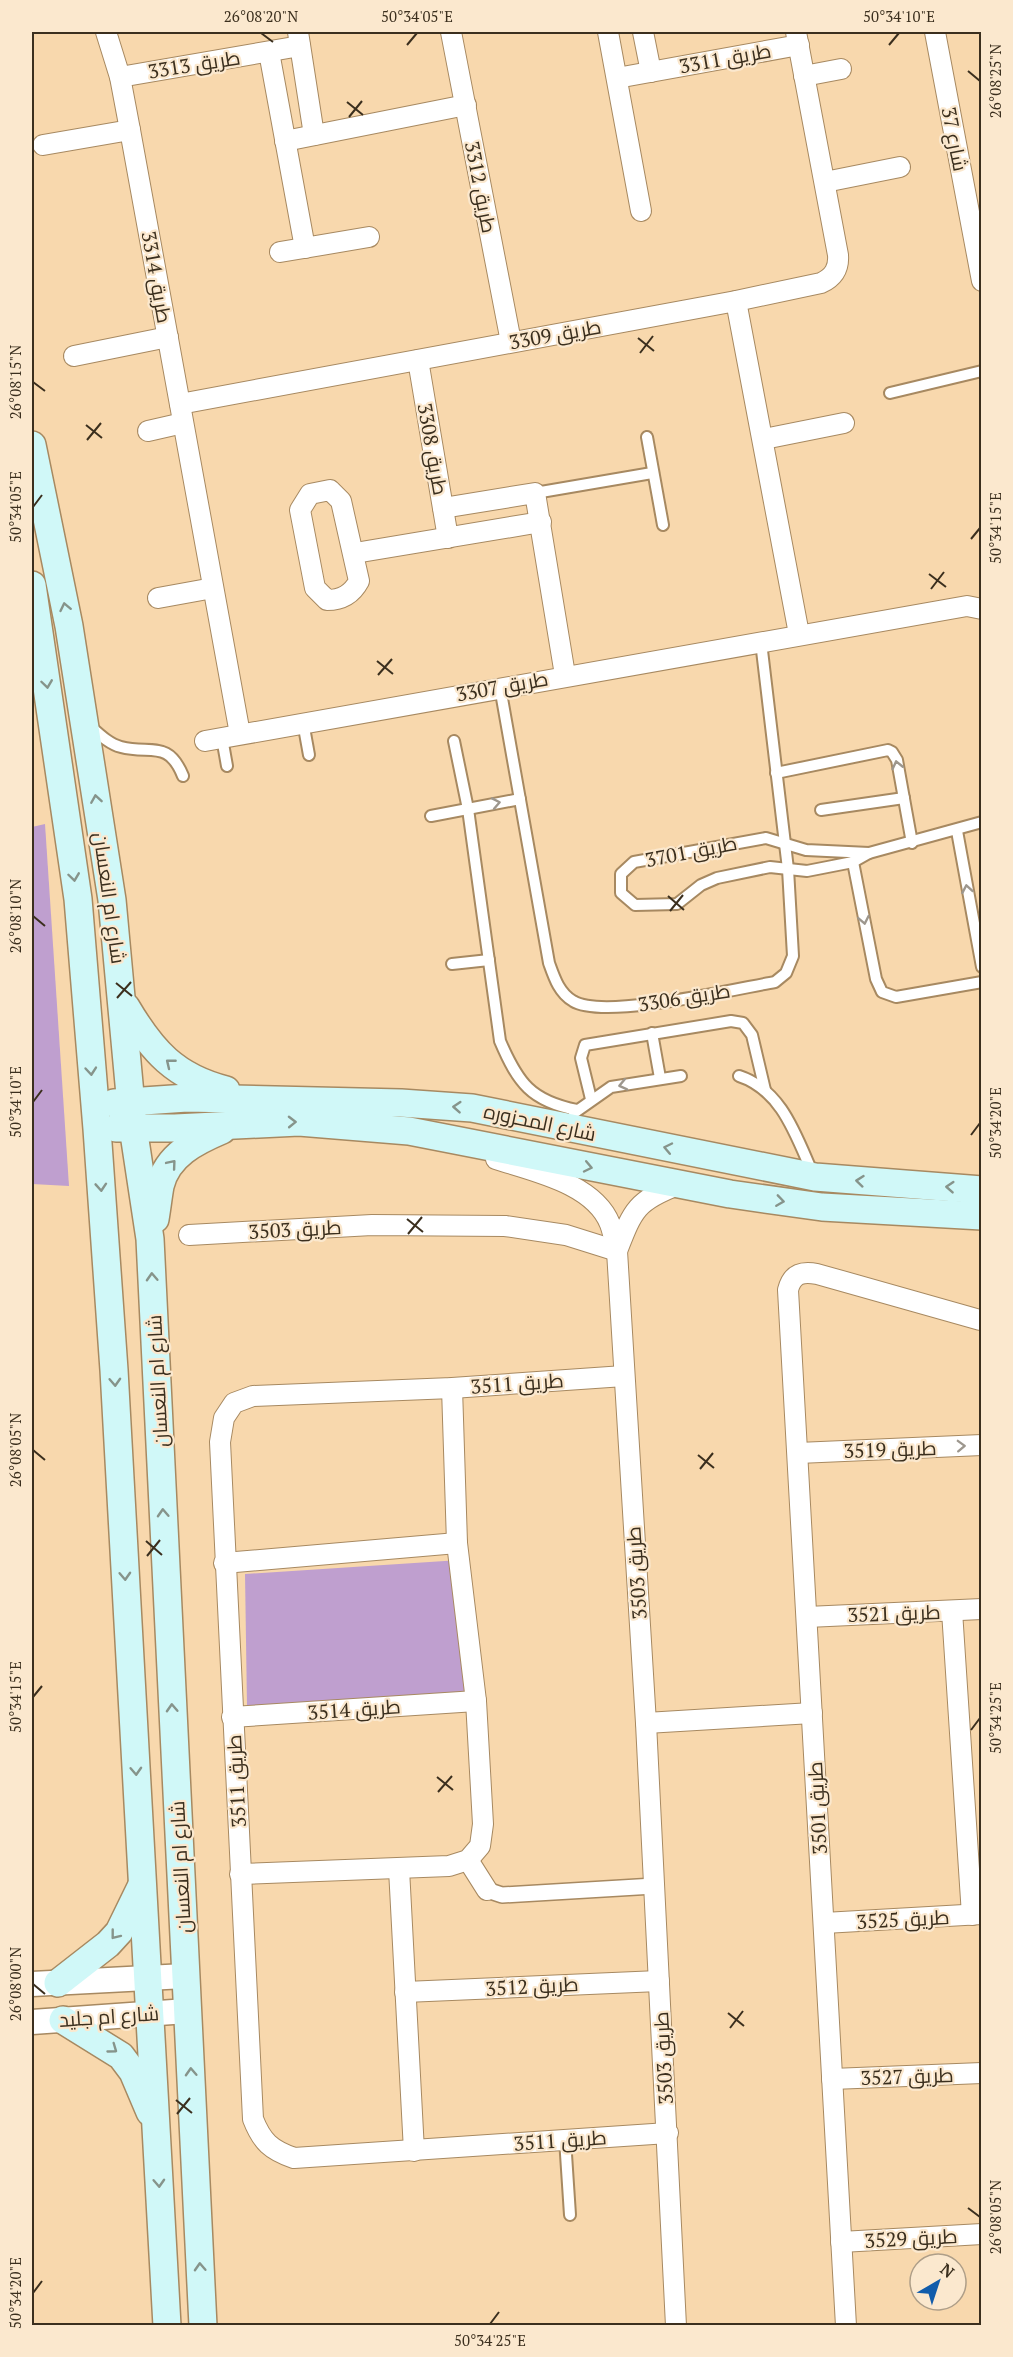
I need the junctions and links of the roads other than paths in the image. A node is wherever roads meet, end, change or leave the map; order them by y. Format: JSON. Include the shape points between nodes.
{"nodes":[{"id":1,"x":106,"y":32,"type":"edge"},
{"id":2,"x":451,"y":32,"type":"edge"},
{"id":3,"x":608,"y":32,"type":"edge"},
{"id":4,"x":643,"y":32,"type":"edge"},
{"id":5,"x":935,"y":32,"type":"edge"},
{"id":6,"x":797,"y":38,"type":"edge"},
{"id":7,"x":299,"y":39,"type":"edge"},
{"id":8,"x":269,"y":52,"type":"junction"},
{"id":9,"x":841,"y":69,"type":"dead end"},
{"id":10,"x":651,"y":72,"type":"junction"},
{"id":11,"x":804,"y":76,"type":"junction"},
{"id":12,"x":120,"y":77,"type":"junction"},
{"id":13,"x":617,"y":78,"type":"junction"},
{"id":14,"x":466,"y":105,"type":"junction"},
{"id":15,"x":130,"y":130,"type":"junction"},
{"id":16,"x":314,"y":135,"type":"junction"},
{"id":17,"x":285,"y":141,"type":"junction"},
{"id":18,"x":43,"y":146,"type":"dead end"},
{"id":19,"x":900,"y":167,"type":"dead end"},
{"id":20,"x":825,"y":182,"type":"junction"},
{"id":21,"x":973,"y":182,"type":"edge"},
{"id":22,"x":641,"y":211,"type":"dead end"},
{"id":23,"x":369,"y":237,"type":"dead end"},
{"id":24,"x":305,"y":248,"type":"junction"},
{"id":25,"x":280,"y":252,"type":"dead end"},
{"id":26,"x":981,"y":281,"type":"edge"},
{"id":27,"x":736,"y":301,"type":"junction"},
{"id":28,"x":168,"y":337,"type":"junction"},
{"id":29,"x":511,"y":342,"type":"junction"},
{"id":30,"x":74,"y":356,"type":"dead end"},
{"id":31,"x":418,"y":360,"type":"junction"},
{"id":32,"x":981,"y":372,"type":"edge"},
{"id":33,"x":890,"y":393,"type":"dead end"},
{"id":34,"x":180,"y":404,"type":"junction"},
{"id":35,"x":183,"y":423,"type":"junction"},
{"id":36,"x":844,"y":423,"type":"dead end"},
{"id":37,"x":148,"y":431,"type":"dead end"},
{"id":38,"x":647,"y":437,"type":"dead end"},
{"id":39,"x":764,"y":439,"type":"junction"},
{"id":40,"x":32,"y":445,"type":"edge"},
{"id":41,"x":652,"y":473,"type":"junction"},
{"id":42,"x":535,"y":493,"type":"junction"},
{"id":43,"x":443,"y":508,"type":"junction"},
{"id":44,"x":542,"y":522,"type":"junction"},
{"id":45,"x":663,"y":525,"type":"dead end"},
{"id":46,"x":448,"y":538,"type":"junction"},
{"id":47,"x":355,"y":554,"type":"junction"},
{"id":48,"x":32,"y":585,"type":"edge"},
{"id":49,"x":213,"y":588,"type":"junction"},
{"id":50,"x":158,"y":598,"type":"dead end"},
{"id":51,"x":977,"y":604,"type":"edge"},
{"id":52,"x":800,"y":634,"type":"junction"},
{"id":53,"x":761,"y":642,"type":"junction"},
{"id":54,"x":565,"y":675,"type":"junction"},
{"id":55,"x":500,"y":686,"type":"junction"},
{"id":56,"x":84,"y":721,"type":"junction"},
{"id":57,"x":303,"y":722,"type":"junction"},
{"id":58,"x":222,"y":737,"type":"junction"},
{"id":59,"x":454,"y":741,"type":"dead end"},
{"id":60,"x":309,"y":755,"type":"dead end"},
{"id":61,"x":227,"y":766,"type":"dead end"},
{"id":62,"x":776,"y":773,"type":"junction"},
{"id":63,"x":183,"y":776,"type":"dead end"},
{"id":64,"x":904,"y":798,"type":"junction"},
{"id":65,"x":520,"y":799,"type":"junction"},
{"id":66,"x":468,"y":809,"type":"junction"},
{"id":67,"x":821,"y":810,"type":"dead end"},
{"id":68,"x":431,"y":816,"type":"dead end"},
{"id":69,"x":981,"y":822,"type":"edge"},
{"id":70,"x":957,"y":831,"type":"junction"},
{"id":71,"x":784,"y":843,"type":"junction"},
{"id":72,"x":912,"y":843,"type":"junction"},
{"id":73,"x":869,"y":854,"type":"junction"},
{"id":74,"x":853,"y":862,"type":"junction"},
{"id":75,"x":788,"y":869,"type":"junction"},
{"id":76,"x":489,"y":960,"type":"junction"},
{"id":77,"x":452,"y":964,"type":"dead end"},
{"id":78,"x":981,"y":967,"type":"edge"},
{"id":79,"x":981,"y":982,"type":"edge"},
{"id":80,"x":123,"y":1003,"type":"junction"},
{"id":81,"x":652,"y":1033,"type":"junction"},
{"id":82,"x":681,"y":1076,"type":"dead end"},
{"id":83,"x":739,"y":1076,"type":"dead end"},
{"id":84,"x":660,"y":1078,"type":"junction"},
{"id":85,"x":765,"y":1090,"type":"junction"},
{"id":86,"x":262,"y":1100,"type":"junction"},
{"id":87,"x":591,"y":1100,"type":"junction"},
{"id":88,"x":132,"y":1115,"type":"junction"},
{"id":89,"x":96,"y":1117,"type":"junction"},
{"id":90,"x":569,"y":1117,"type":"junction"},
{"id":91,"x":234,"y":1125,"type":"junction"},
{"id":92,"x":453,"y":1138,"type":"junction"},
{"id":93,"x":815,"y":1177,"type":"junction"},
{"id":94,"x":678,"y":1185,"type":"junction"},
{"id":95,"x":981,"y":1190,"type":"edge"},
{"id":96,"x":595,"y":1204,"type":"junction"},
{"id":97,"x":924,"y":1213,"type":"junction"},
{"id":98,"x":981,"y":1216,"type":"edge"},
{"id":99,"x":566,"y":1234,"type":"junction"},
{"id":100,"x":189,"y":1235,"type":"dead end"},
{"id":101,"x":981,"y":1235,"type":"edge"},
{"id":102,"x":150,"y":1239,"type":"junction"},
{"id":103,"x":617,"y":1251,"type":"junction"},
{"id":104,"x":980,"y":1320,"type":"dead end"},
{"id":105,"x":624,"y":1376,"type":"junction"},
{"id":106,"x":452,"y":1388,"type":"junction"},
{"id":107,"x":981,"y":1445,"type":"edge"},
{"id":108,"x":798,"y":1453,"type":"junction"},
{"id":109,"x":458,"y":1543,"type":"junction"},
{"id":110,"x":224,"y":1563,"type":"junction"},
{"id":111,"x":981,"y":1609,"type":"edge"},
{"id":112,"x":952,"y":1611,"type":"junction"},
{"id":113,"x":807,"y":1617,"type":"junction"},
{"id":114,"x":476,"y":1701,"type":"junction"},
{"id":115,"x":812,"y":1713,"type":"junction"},
{"id":116,"x":232,"y":1717,"type":"junction"},
{"id":117,"x":646,"y":1723,"type":"junction"},
{"id":118,"x":468,"y":1860,"type":"junction"},
{"id":119,"x":399,"y":1869,"type":"junction"},
{"id":120,"x":240,"y":1874,"type":"junction"},
{"id":121,"x":142,"y":1883,"type":"junction"},
{"id":122,"x":654,"y":1886,"type":"junction"},
{"id":123,"x":487,"y":1890,"type":"joint"},
{"id":124,"x":977,"y":1915,"type":"edge"},
{"id":125,"x":824,"y":1923,"type":"junction"},
{"id":126,"x":185,"y":1976,"type":"junction"},
{"id":127,"x":147,"y":1978,"type":"junction"},
{"id":128,"x":659,"y":1981,"type":"junction"},
{"id":129,"x":58,"y":1983,"type":"junction"},
{"id":130,"x":32,"y":1984,"type":"edge"},
{"id":131,"x":405,"y":1992,"type":"junction"},
{"id":132,"x":187,"y":2011,"type":"junction"},
{"id":133,"x":150,"y":2012,"type":"junction"},
{"id":134,"x":63,"y":2020,"type":"junction"},
{"id":135,"x":32,"y":2022,"type":"edge"},
{"id":136,"x":981,"y":2073,"type":"edge"},
{"id":137,"x":832,"y":2079,"type":"junction"},
{"id":138,"x":156,"y":2124,"type":"junction"},
{"id":139,"x":668,"y":2133,"type":"junction"},
{"id":140,"x":565,"y":2139,"type":"junction"},
{"id":141,"x":414,"y":2151,"type":"junction"},
{"id":142,"x":570,"y":2215,"type":"dead end"},
{"id":143,"x":981,"y":2234,"type":"edge"},
{"id":144,"x":841,"y":2242,"type":"junction"},
{"id":145,"x":167,"y":2325,"type":"edge"},
{"id":146,"x":203,"y":2325,"type":"edge"},
{"id":147,"x":676,"y":2325,"type":"edge"},
{"id":148,"x":846,"y":2325,"type":"edge"}],
"edges":[{"from":1,"to":12,"type":"street","name":"طريق 3314"},
{"from":2,"to":14,"type":"street","name":"طريق 3312"},
{"from":3,"to":13,"type":"street"},
{"from":4,"to":10,"type":"street","name":"طريق 3311"},
{"from":5,"to":21,"type":"street","name":"شارع 37"},
{"from":6,"to":10,"type":"street","name":"طريق 3311"},
{"from":6,"to":11,"type":"street","name":"طريق 3309"},
{"from":7,"to":8,"type":"street","name":"طريق 3313"},
{"from":7,"to":16,"type":"street","name":"طريق 3313"},
{"from":8,"to":12,"type":"street","name":"طريق 3313"},
{"from":8,"to":17,"type":"street"},
{"from":9,"to":11,"type":"street"},
{"from":10,"to":13,"type":"street","name":"طريق 3311"},
{"from":11,"to":20,"type":"street","name":"طريق 3309"},
{"from":12,"to":15,"type":"street","name":"طريق 3314"},
{"from":13,"to":22,"type":"street"},
{"from":14,"to":16,"type":"street"},
{"from":14,"to":29,"type":"street","name":"طريق 3312"},
{"from":15,"to":18,"type":"street"},
{"from":15,"to":28,"type":"street","name":"طريق 3314"},
{"from":16,"to":17,"type":"street"},
{"from":17,"to":24,"type":"street"},
{"from":19,"to":20,"type":"street"},
{"from":20,"to":27,"type":"street","name":"طريق 3309","via":[[838,255],[836,271],[821,283]]},
{"from":21,"to":26,"type":"street","name":"شارع 37"},
{"from":23,"to":24,"type":"street"},
{"from":24,"to":25,"type":"street"},
{"from":27,"to":29,"type":"street","name":"طريق 3309"},
{"from":27,"to":39,"type":"street"},
{"from":28,"to":30,"type":"street"},
{"from":28,"to":34,"type":"street","name":"طريق 3314"},
{"from":29,"to":31,"type":"street","name":"طريق 3309"},
{"from":31,"to":34,"type":"street","name":"طريق 3309"},
{"from":31,"to":43,"type":"street","name":"طريق 3308"},
{"from":32,"to":33,"type":"lane"},
{"from":34,"to":35,"type":"street","name":"طريق 3314"},
{"from":35,"to":37,"type":"street"},
{"from":35,"to":49,"type":"street","name":"طريق 3314"},
{"from":36,"to":39,"type":"street"},
{"from":38,"to":41,"type":"lane"},
{"from":39,"to":52,"type":"street"},
{"from":56,"to":40,"type":"main road","name":"شارع ام النعسان","one_way":true},
{"from":41,"to":42,"type":"lane"},
{"from":41,"to":45,"type":"lane"},
{"from":42,"to":43,"type":"street"},
{"from":42,"to":44,"type":"street"},
{"from":43,"to":46,"type":"street","name":"طريق 3308"},
{"from":44,"to":46,"type":"street"},
{"from":44,"to":54,"type":"street"},
{"from":46,"to":47,"type":"street"},
{"from":47,"to":47,"type":"street","via":[[359,580],[355,590],[336,600],[320,596],[315,588],[300,510],[310,494],[330,490],[337,495]]},
{"from":48,"to":89,"type":"main road","name":"شارع ام النعسان","one_way":true,"via":[[78,899]]},
{"from":49,"to":50,"type":"street"},
{"from":49,"to":58,"type":"street","name":"طريق 3314"},
{"from":51,"to":52,"type":"street","name":"طريق 3307"},
{"from":52,"to":53,"type":"street","name":"طريق 3307"},
{"from":53,"to":54,"type":"street","name":"طريق 3307"},
{"from":53,"to":62,"type":"lane","name":"طريق 3306"},
{"from":54,"to":55,"type":"street","name":"طريق 3307"},
{"from":55,"to":57,"type":"street","name":"طريق 3307"},
{"from":55,"to":65,"type":"lane","name":"طريق 3306"},
{"from":56,"to":63,"type":"lane","via":[[112,744],[163,751],[172,757]]},
{"from":80,"to":56,"type":"main road","name":"شارع ام النعسان","one_way":true,"via":[[112,900]]},
{"from":57,"to":58,"type":"street","name":"طريق 3307"},
{"from":57,"to":60,"type":"lane"},
{"from":58,"to":61,"type":"lane"},
{"from":59,"to":66,"type":"lane"},
{"from":64,"to":62,"type":"lane","one_way":true,"via":[[896,755],[888,750]]},
{"from":62,"to":71,"type":"lane","name":"طريق 3306"},
{"from":64,"to":67,"type":"lane"},
{"from":64,"to":72,"type":"lane"},
{"from":66,"to":65,"type":"lane","one_way":true},
{"from":65,"to":75,"type":"lane","name":"طريق 3306","via":[[549,963],[558,986],[573,1002],[596,1008],[622,1007],[775,982],[786,973],[793,956]]},
{"from":66,"to":68,"type":"lane"},
{"from":66,"to":76,"type":"lane"},
{"from":69,"to":70,"type":"lane","name":"طريق 3701"},
{"from":70,"to":72,"type":"lane","name":"طريق 3701"},
{"from":78,"to":70,"type":"lane","one_way":true},
{"from":71,"to":73,"type":"lane","name":"طريق 3701","via":[[817,852]]},
{"from":71,"to":75,"type":"lane","name":"طريق 3306"},
{"from":71,"to":75,"type":"lane","name":"طريق 3701","via":[[757,839],[634,862],[621,874],[619,884],[627,901],[635,905],[677,904],[717,878],[770,867]]},
{"from":72,"to":73,"type":"lane","name":"طريق 3701"},
{"from":73,"to":74,"type":"lane","name":"طريق 3701"},
{"from":74,"to":75,"type":"lane","name":"طريق 3701","via":[[807,871]]},
{"from":74,"to":79,"type":"lane","one_way":true,"via":[[878,986],[889,996],[903,996]]},
{"from":76,"to":77,"type":"lane"},
{"from":76,"to":90,"type":"lane","via":[[500,1041],[512,1068],[529,1091]]},
{"from":86,"to":80,"type":"main road","one_way":true,"via":[[192,1080],[166,1062]]},
{"from":80,"to":88,"type":"main road","name":"شارع ام النعسان"},
{"from":81,"to":84,"type":"lane"},
{"from":81,"to":85,"type":"lane","via":[[731,1021],[743,1023],[752,1035]]},
{"from":81,"to":87,"type":"lane","via":[[585,1045],[581,1058]]},
{"from":82,"to":84,"type":"lane"},
{"from":83,"to":85,"type":"lane"},
{"from":84,"to":87,"type":"lane","one_way":true,"via":[[611,1087]]},
{"from":85,"to":93,"type":"lane","via":[[789,1119]]},
{"from":86,"to":88,"type":"main road","name":"شارع المحزوره","via":[[187,1098]]},
{"from":90,"to":86,"type":"main road","name":"شارع المحزوره","one_way":true,"via":[[401,1103]]},
{"from":87,"to":90,"type":"lane"},
{"from":88,"to":89,"type":"main road","name":"شارع المحزوره"},
{"from":88,"to":91,"type":"main road","name":"شارع المحزوره"},
{"from":88,"to":102,"type":"main road","name":"شارع ام النعسان"},
{"from":89,"to":121,"type":"main road","name":"شارع ام النعسان","one_way":true},
{"from":93,"to":90,"type":"main road","name":"شارع المحزوره","one_way":true},
{"from":91,"to":92,"type":"main road","name":"شارع المحزوره","one_way":true,"via":[[299,1122]]},
{"from":102,"to":91,"type":"main road","one_way":true,"via":[[160,1186],[170,1164],[195,1141]]},
{"from":92,"to":94,"type":"main road","name":"شارع المحزوره","one_way":true},
{"from":92,"to":96,"type":"street","via":[[481,1154],[558,1179]]},
{"from":95,"to":93,"type":"main road","name":"شارع المحزوره","one_way":true},
{"from":94,"to":97,"type":"main road","name":"شارع المحزوره","one_way":true,"via":[[822,1207]]},
{"from":94,"to":103,"type":"street","via":[[642,1203],[630,1218]]},
{"from":96,"to":99,"type":"street","via":[[593,1227],[581,1234]]},
{"from":96,"to":103,"type":"street","via":[[609,1222]]},
{"from":97,"to":98,"type":"main road","name":"شارع المحزوره"},
{"from":97,"to":101,"type":"main road","via":[[949,1228]]},
{"from":99,"to":100,"type":"street","name":"طريق 3503","via":[[505,1226],[441,1224]]},
{"from":99,"to":103,"type":"street","name":"طريق 3503"},
{"from":126,"to":102,"type":"main road","name":"شارع ام النعسان","one_way":true},
{"from":103,"to":105,"type":"street","name":"طريق 3503"},
{"from":104,"to":108,"type":"street","name":"طريق 3501","via":[[807,1272],[793,1278],[788,1290]]},
{"from":105,"to":106,"type":"street","name":"طريق 3511"},
{"from":105,"to":117,"type":"street","name":"طريق 3503"},
{"from":106,"to":109,"type":"street"},
{"from":106,"to":110,"type":"street","name":"طريق 3511","via":[[253,1396],[234,1403],[224,1418],[220,1442]]},
{"from":108,"to":107,"type":"street","name":"طريق 3519","one_way":true},
{"from":108,"to":113,"type":"street","name":"طريق 3501"},
{"from":109,"to":110,"type":"street"},
{"from":109,"to":114,"type":"street"},
{"from":110,"to":116,"type":"street","name":"طريق 3511"},
{"from":111,"to":112,"type":"street","name":"طريق 3521"},
{"from":112,"to":113,"type":"street","name":"طريق 3521"},
{"from":112,"to":124,"type":"street"},
{"from":113,"to":115,"type":"street","name":"طريق 3501"},
{"from":114,"to":116,"type":"street","name":"طريق 3514"},
{"from":114,"to":118,"type":"street","via":[[483,1824],[480,1846]]},
{"from":115,"to":117,"type":"street"},
{"from":115,"to":125,"type":"street","name":"طريق 3501"},
{"from":116,"to":120,"type":"street","name":"طريق 3511"},
{"from":117,"to":122,"type":"street","name":"طريق 3503"},
{"from":118,"to":119,"type":"street","via":[[449,1866]]},
{"from":118,"to":123,"type":"street"},
{"from":119,"to":120,"type":"street"},
{"from":119,"to":131,"type":"street"},
{"from":120,"to":141,"type":"street","name":"طريق 3511","via":[[253,2119],[260,2137],[273,2151],[294,2158]]},
{"from":121,"to":127,"type":"main road","name":"شارع ام النعسان"},
{"from":121,"to":129,"type":"main road","one_way":true,"via":[[108,1944]]},
{"from":122,"to":123,"type":"street","via":[[502,1895]]},
{"from":122,"to":128,"type":"street","name":"طريق 3503"},
{"from":124,"to":125,"type":"street","name":"طريق 3525"},
{"from":125,"to":137,"type":"street","name":"طريق 3501"},
{"from":126,"to":127,"type":"street","name":"شارع ام جليد"},
{"from":126,"to":132,"type":"main road","name":"شارع ام النعسان"},
{"from":127,"to":129,"type":"street","name":"شارع ام جليد"},
{"from":127,"to":133,"type":"main road","name":"شارع ام النعسان"},
{"from":128,"to":131,"type":"street","name":"طريق 3512"},
{"from":128,"to":139,"type":"street","name":"طريق 3503"},
{"from":129,"to":130,"type":"street","name":"شارع ام جليد"},
{"from":131,"to":141,"type":"street"},
{"from":132,"to":133,"type":"street","name":"شارع ام جليد"},
{"from":146,"to":132,"type":"main road","name":"شارع ام النعسان","one_way":true},
{"from":133,"to":134,"type":"street","name":"شارع ام جليد"},
{"from":133,"to":138,"type":"main road","name":"شارع ام النعسان"},
{"from":134,"to":135,"type":"street","name":"شارع ام جليد"},
{"from":134,"to":138,"type":"main road","one_way":true,"via":[[121,2056],[133,2072]]},
{"from":136,"to":137,"type":"street","name":"طريق 3527"},
{"from":137,"to":144,"type":"street","name":"طريق 3501"},
{"from":138,"to":145,"type":"main road","name":"شارع ام النعسان","one_way":true},
{"from":139,"to":140,"type":"street","name":"طريق 3511"},
{"from":139,"to":147,"type":"street","name":"طريق 3503"},
{"from":140,"to":141,"type":"street","name":"طريق 3511"},
{"from":140,"to":142,"type":"lane"},
{"from":143,"to":144,"type":"street","name":"طريق 3529"},
{"from":144,"to":148,"type":"street","name":"طريق 3501"}]}
